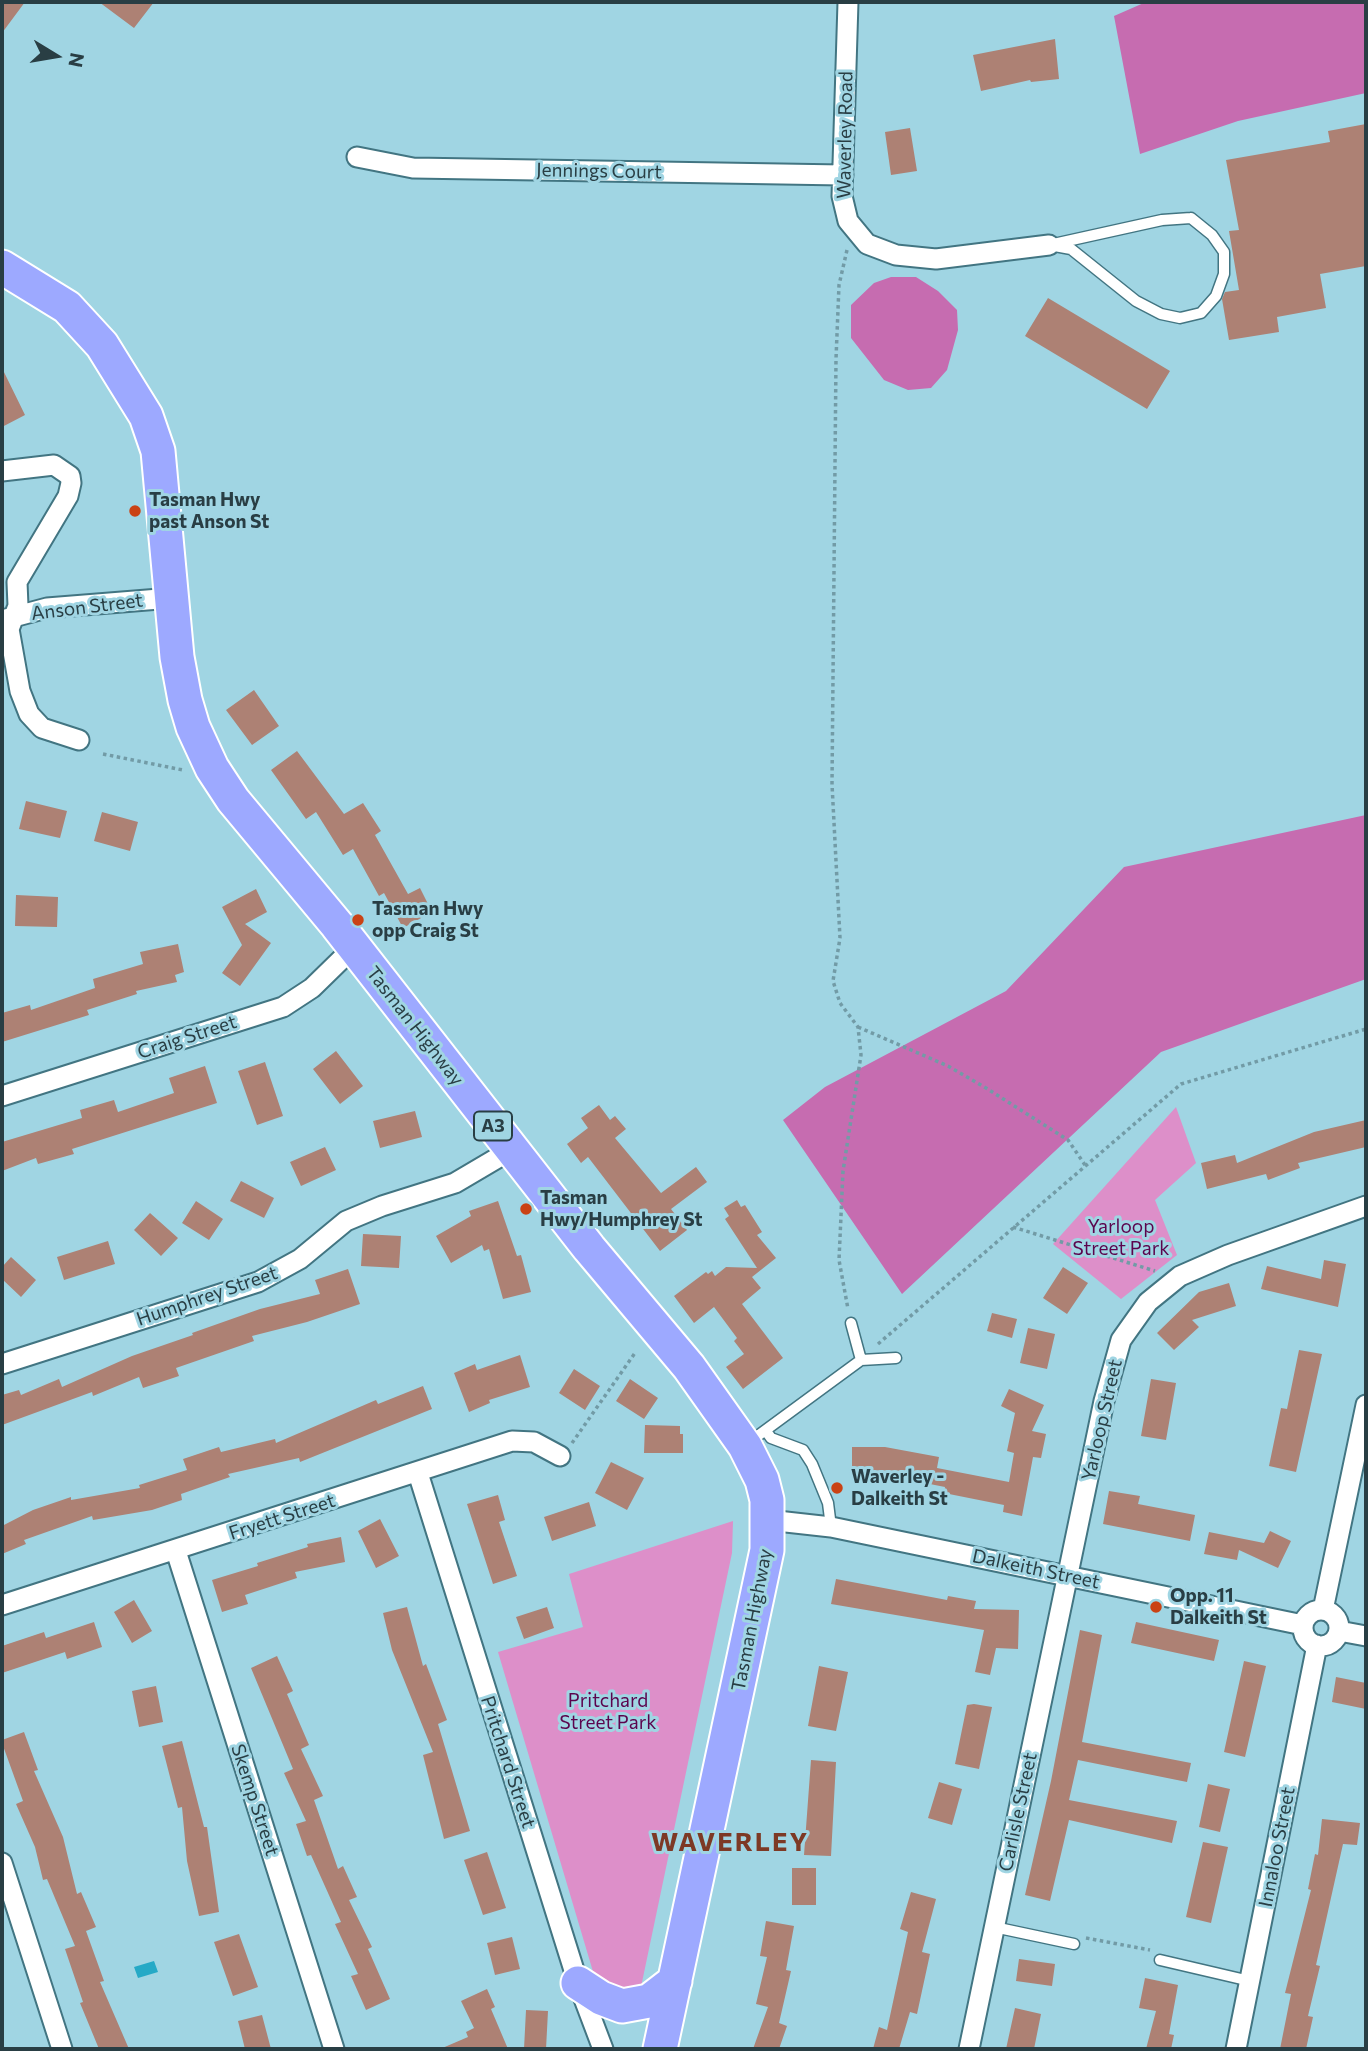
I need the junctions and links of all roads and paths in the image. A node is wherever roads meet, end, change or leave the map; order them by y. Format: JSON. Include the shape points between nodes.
{"nodes":[{"id":1,"x":848,"y":2,"type":"edge"},
{"id":2,"x":356,"y":157,"type":"dead end"},
{"id":3,"x":842,"y":175,"type":"junction"},
{"id":4,"x":858,"y":234,"type":"junction"},
{"id":5,"x":1049,"y":245,"type":"junction"},
{"id":6,"x":2,"y":267,"type":"edge"},
{"id":7,"x":2,"y":471,"type":"edge"},
{"id":8,"x":172,"y":598,"type":"junction"},
{"id":9,"x":8,"y":619,"type":"edge"},
{"id":10,"x":79,"y":740,"type":"dead end"},
{"id":11,"x":103,"y":754,"type":"dead end"},
{"id":12,"x":186,"y":771,"type":"dead end"},
{"id":13,"x":354,"y":947,"type":"junction"},
{"id":14,"x":858,"y":1027,"type":"junction"},
{"id":15,"x":1366,"y":1029,"type":"edge"},
{"id":16,"x":2,"y":1096,"type":"edge"},
{"id":17,"x":511,"y":1150,"type":"junction"},
{"id":18,"x":1085,"y":1165,"type":"junction"},
{"id":19,"x":1366,"y":1206,"type":"edge"},
{"id":20,"x":1013,"y":1227,"type":"junction"},
{"id":21,"x":1159,"y":1275,"type":"dead end"},
{"id":22,"x":851,"y":1323,"type":"joint"},
{"id":23,"x":635,"y":1353,"type":"dead end"},
{"id":24,"x":896,"y":1358,"type":"dead end"},
{"id":25,"x":861,"y":1360,"type":"junction"},
{"id":26,"x":2,"y":1364,"type":"edge"},
{"id":27,"x":1366,"y":1405,"type":"edge"},
{"id":28,"x":755,"y":1438,"type":"junction"},
{"id":29,"x":560,"y":1456,"type":"joint"},
{"id":30,"x":418,"y":1474,"type":"junction"},
{"id":31,"x":768,"y":1521,"type":"junction"},
{"id":32,"x":831,"y":1527,"type":"junction"},
{"id":33,"x":176,"y":1551,"type":"junction"},
{"id":34,"x":1068,"y":1576,"type":"junction"},
{"id":35,"x":2,"y":1605,"type":"edge"},
{"id":36,"x":1323,"y":1610,"type":"junction"},
{"id":37,"x":1303,"y":1625,"type":"junction"},
{"id":38,"x":1339,"y":1631,"type":"junction"},
{"id":39,"x":1366,"y":1636,"type":"edge"},
{"id":40,"x":1317,"y":1646,"type":"junction"},
{"id":41,"x":2,"y":1863,"type":"edge"},
{"id":42,"x":994,"y":1927,"type":"junction"},
{"id":43,"x":1075,"y":1940,"type":"joint"},
{"id":44,"x":1153,"y":1951,"type":"dead end"},
{"id":45,"x":1160,"y":1960,"type":"dead end"},
{"id":46,"x":1250,"y":1980,"type":"junction"},
{"id":47,"x":675,"y":1981,"type":"junction"},
{"id":48,"x":578,"y":1983,"type":"junction"},
{"id":49,"x":62,"y":2049,"type":"edge"},
{"id":50,"x":334,"y":2049,"type":"edge"},
{"id":51,"x":603,"y":2049,"type":"edge"},
{"id":52,"x":660,"y":2049,"type":"edge"},
{"id":53,"x":969,"y":2049,"type":"edge"},
{"id":54,"x":1236,"y":2049,"type":"edge"}],
"edges":[{"from":1,"to":3,"type":"street","name":"Waverley Road"},
{"from":2,"to":3,"type":"street","name":"Jennings Court","via":[[413,168]]},
{"from":3,"to":4,"type":"street","name":"Waverley Road","via":[[848,221]]},
{"from":4,"to":5,"type":"street","via":[[867,244],[896,255],[936,259]]},
{"from":4,"to":14,"type":"path","via":[[845,254],[839,285],[832,784],[840,938],[833,981],[840,1003]]},
{"from":5,"to":5,"type":"lane","via":[[1161,220],[1191,218],[1224,252],[1224,274],[1216,296],[1201,313],[1180,318],[1136,301],[1071,249]]},
{"from":6,"to":8,"type":"highway","name":"Tasman Highway","number":"A3","via":[[67,307],[102,345],[146,416],[158,451]]},
{"from":7,"to":9,"type":"street","via":[[54,465],[66,470],[71,483],[68,496],[21,573]]},
{"from":8,"to":9,"type":"street","name":"Anson Street","via":[[47,608]]},
{"from":8,"to":13,"type":"highway","name":"Tasman Highway","number":"A3","via":[[185,701],[206,758],[233,800]]},
{"from":9,"to":10,"type":"street","via":[[20,691],[29,714],[42,729]]},
{"from":11,"to":12,"type":"path"},
{"from":13,"to":16,"type":"street","name":"Craig Street","via":[[312,988],[283,1007]]},
{"from":13,"to":17,"type":"highway","name":"Tasman Highway","number":"A3"},
{"from":14,"to":18,"type":"path","via":[[948,1066],[986,1088],[1068,1140]]},
{"from":14,"to":22,"type":"path","via":[[861,1055],[843,1171],[839,1260]]},
{"from":15,"to":18,"type":"path","via":[[1181,1084]]},
{"from":17,"to":26,"type":"street","name":"Humphrey Street","via":[[455,1182],[346,1221],[300,1259],[258,1282]]},
{"from":17,"to":28,"type":"highway","name":"Tasman Highway","number":"A3","via":[[689,1367]]},
{"from":18,"to":20,"type":"path"},
{"from":19,"to":34,"type":"street","name":"Yarloop Street","via":[[1199,1266],[1164,1288],[1142,1310],[1121,1340],[1111,1368]]},
{"from":20,"to":21,"type":"path","via":[[1152,1269]]},
{"from":20,"to":25,"type":"path"},
{"from":22,"to":25,"type":"lane"},
{"from":23,"to":29,"type":"path"},
{"from":24,"to":25,"type":"lane"},
{"from":25,"to":28,"type":"lane"},
{"from":27,"to":36,"type":"street"},
{"from":28,"to":31,"type":"highway","name":"Tasman Highway","number":"A3"},
{"from":28,"to":32,"type":"lane","via":[[771,1438],[803,1450],[828,1503]]},
{"from":29,"to":30,"type":"street","name":"Fryett Street","via":[[534,1442],[512,1441]]},
{"from":30,"to":33,"type":"street","name":"Fryett Street"},
{"from":30,"to":48,"type":"street","name":"Pritchard Street"},
{"from":31,"to":32,"type":"street","name":"Dalkeith Street"},
{"from":31,"to":47,"type":"highway","name":"Tasman Highway","number":"A3","via":[[759,1596]]},
{"from":32,"to":34,"type":"street","name":"Dalkeith Street"},
{"from":33,"to":35,"type":"street","name":"Fryett Street"},
{"from":33,"to":50,"type":"street","name":"Skemp Street"},
{"from":34,"to":37,"type":"street","name":"Dalkeith Street"},
{"from":34,"to":42,"type":"street","name":"Carlisle Street"},
{"from":36,"to":37,"type":"street","via":[[1311,1612]]},
{"from":36,"to":38,"type":"street","via":[[1334,1615]]},
{"from":37,"to":40,"type":"street","via":[[1307,1639]]},
{"from":38,"to":39,"type":"street"},
{"from":38,"to":40,"type":"street","via":[[1334,1641]]},
{"from":40,"to":46,"type":"street","name":"Innaloo Street"},
{"from":41,"to":49,"type":"street"},
{"from":42,"to":43,"type":"lane"},
{"from":42,"to":53,"type":"street","name":"Carlisle Street"},
{"from":43,"to":44,"type":"path"},
{"from":45,"to":46,"type":"lane"},
{"from":46,"to":54,"type":"street","name":"Innaloo Street"},
{"from":47,"to":48,"type":"highway","via":[[649,2000],[622,2006]]},
{"from":47,"to":52,"type":"highway","name":"Tasman Highway","number":"A3"},
{"from":48,"to":51,"type":"street","name":"Pritchard Street"}]}
